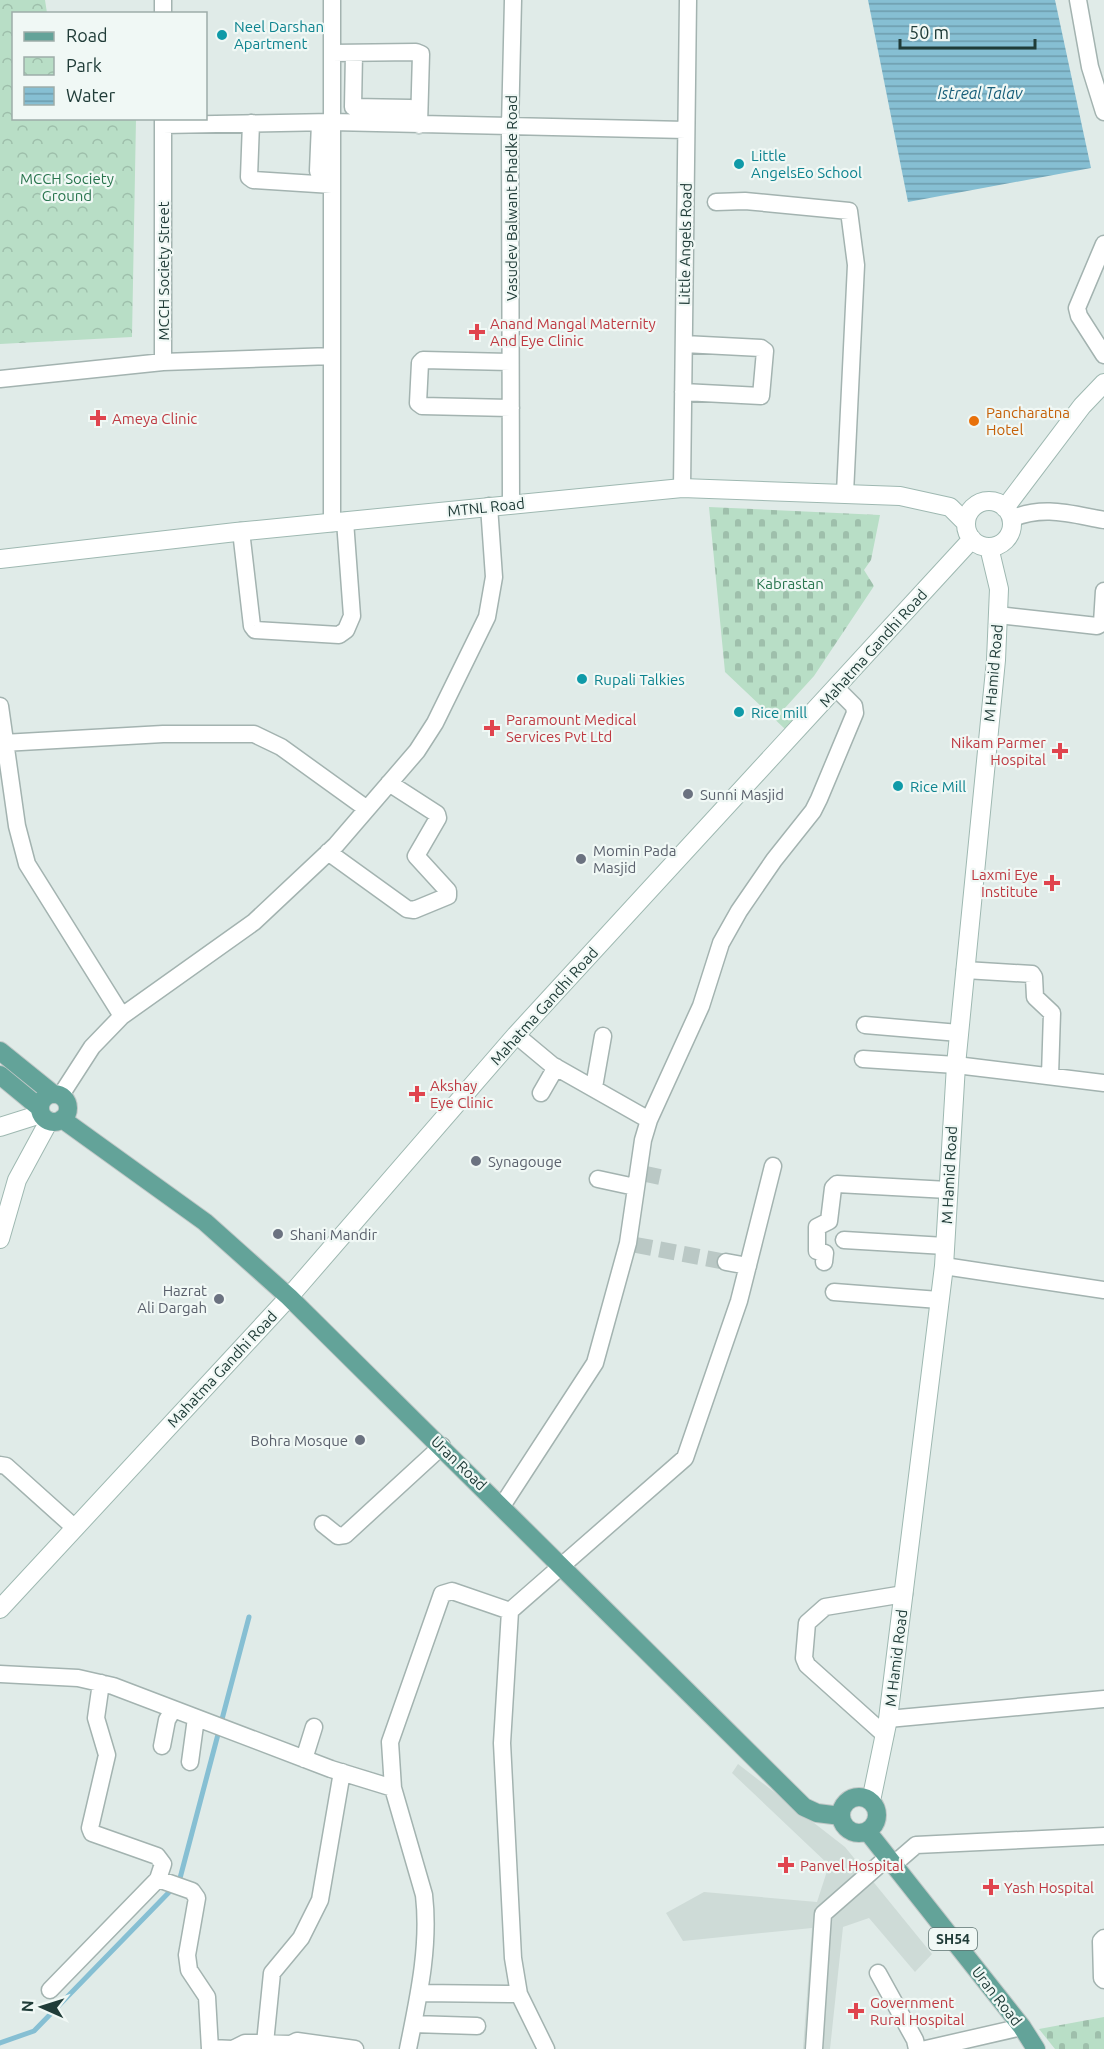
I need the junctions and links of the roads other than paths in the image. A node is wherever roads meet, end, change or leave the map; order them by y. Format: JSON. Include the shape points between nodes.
{"nodes":[{"id":1,"x":332,"y":0,"type":"edge"},
{"id":2,"x":513,"y":0,"type":"edge"},
{"id":3,"x":688,"y":0,"type":"edge"},
{"id":4,"x":1078,"y":0,"type":"edge"},
{"id":5,"x":332,"y":53,"type":"junction"},
{"id":6,"x":354,"y":53,"type":"junction"},
{"id":7,"x":353,"y":107,"type":"junction"},
{"id":8,"x":410,"y":108,"type":"dead end"},
{"id":9,"x":1104,"y":112,"type":"edge"},
{"id":10,"x":163,"y":122,"type":"edge"},
{"id":11,"x":251,"y":123,"type":"junction"},
{"id":12,"x":419,"y":125,"type":"junction"},
{"id":13,"x":321,"y":127,"type":"junction"},
{"id":14,"x":510,"y":127,"type":"junction"},
{"id":15,"x":686,"y":130,"type":"junction"},
{"id":16,"x":321,"y":180,"type":"junction"},
{"id":17,"x":716,"y":202,"type":"dead end"},
{"id":18,"x":1104,"y":244,"type":"edge"},
{"id":19,"x":1104,"y":355,"type":"edge"},
{"id":20,"x":332,"y":356,"type":"junction"},
{"id":21,"x":163,"y":362,"type":"junction"},
{"id":22,"x":510,"y":362,"type":"junction"},
{"id":23,"x":0,"y":379,"type":"edge"},
{"id":24,"x":1104,"y":383,"type":"edge"},
{"id":25,"x":511,"y":408,"type":"junction"},
{"id":26,"x":682,"y":488,"type":"junction"},
{"id":27,"x":845,"y":493,"type":"junction"},
{"id":28,"x":511,"y":504,"type":"junction"},
{"id":29,"x":489,"y":506,"type":"junction"},
{"id":30,"x":1008,"y":514,"type":"junction"},
{"id":31,"x":1104,"y":520,"type":"edge"},
{"id":32,"x":338,"y":522,"type":"junction"},
{"id":33,"x":241,"y":531,"type":"junction"},
{"id":34,"x":969,"y":531,"type":"junction"},
{"id":35,"x":989,"y":547,"type":"junction"},
{"id":36,"x":0,"y":559,"type":"edge"},
{"id":37,"x":1104,"y":591,"type":"edge"},
{"id":38,"x":998,"y":615,"type":"junction"},
{"id":39,"x":837,"y":689,"type":"junction"},
{"id":40,"x":0,"y":706,"type":"edge"},
{"id":41,"x":3,"y":743,"type":"junction"},
{"id":42,"x":390,"y":783,"type":"junction"},
{"id":43,"x":367,"y":809,"type":"junction"},
{"id":44,"x":328,"y":852,"type":"junction"},
{"id":45,"x":965,"y":970,"type":"junction"},
{"id":46,"x":122,"y":1016,"type":"junction"},
{"id":47,"x":865,"y":1025,"type":"dead end"},
{"id":48,"x":959,"y":1033,"type":"junction"},
{"id":49,"x":516,"y":1035,"type":"junction"},
{"id":50,"x":603,"y":1036,"type":"dead end"},
{"id":51,"x":0,"y":1051,"type":"edge"},
{"id":52,"x":863,"y":1059,"type":"dead end"},
{"id":53,"x":956,"y":1065,"type":"junction"},
{"id":54,"x":556,"y":1067,"type":"junction"},
{"id":55,"x":0,"y":1075,"type":"edge"},
{"id":56,"x":1050,"y":1076,"type":"junction"},
{"id":57,"x":1104,"y":1083,"type":"edge"},
{"id":58,"x":594,"y":1087,"type":"junction"},
{"id":59,"x":56,"y":1094,"type":"junction"},
{"id":60,"x":541,"y":1094,"type":"dead end"},
{"id":61,"x":48,"y":1115,"type":"junction"},
{"id":62,"x":650,"y":1120,"type":"junction"},
{"id":63,"x":0,"y":1127,"type":"edge"},
{"id":64,"x":773,"y":1166,"type":"dead end"},
{"id":65,"x":640,"y":1178,"type":"junction"},
{"id":66,"x":598,"y":1179,"type":"dead end"},
{"id":67,"x":948,"y":1190,"type":"junction"},
{"id":68,"x":0,"y":1239,"type":"edge"},
{"id":69,"x":844,"y":1240,"type":"dead end"},
{"id":70,"x":945,"y":1246,"type":"junction"},
{"id":71,"x":726,"y":1262,"type":"tunnel mouth"},
{"id":72,"x":824,"y":1262,"type":"dead end"},
{"id":73,"x":748,"y":1266,"type":"junction"},
{"id":74,"x":944,"y":1266,"type":"junction"},
{"id":75,"x":1104,"y":1290,"type":"edge"},
{"id":76,"x":834,"y":1292,"type":"dead end"},
{"id":77,"x":289,"y":1297,"type":"junction"},
{"id":78,"x":939,"y":1300,"type":"junction"},
{"id":79,"x":442,"y":1446,"type":"junction"},
{"id":80,"x":0,"y":1465,"type":"edge"},
{"id":81,"x":502,"y":1506,"type":"junction"},
{"id":82,"x":323,"y":1524,"type":"dead end"},
{"id":83,"x":75,"y":1528,"type":"junction"},
{"id":84,"x":563,"y":1567,"type":"junction"},
{"id":85,"x":904,"y":1594,"type":"junction"},
{"id":86,"x":0,"y":1609,"type":"edge"},
{"id":87,"x":510,"y":1611,"type":"junction"},
{"id":88,"x":0,"y":1674,"type":"edge"},
{"id":89,"x":101,"y":1683,"type":"junction"},
{"id":90,"x":1104,"y":1699,"type":"edge"},
{"id":91,"x":173,"y":1710,"type":"junction"},
{"id":92,"x":204,"y":1720,"type":"junction"},
{"id":93,"x":314,"y":1727,"type":"dead end"},
{"id":94,"x":887,"y":1727,"type":"junction"},
{"id":95,"x":162,"y":1746,"type":"dead end"},
{"id":96,"x":304,"y":1759,"type":"junction"},
{"id":97,"x":190,"y":1762,"type":"dead end"},
{"id":98,"x":342,"y":1772,"type":"junction"},
{"id":99,"x":393,"y":1788,"type":"junction"},
{"id":100,"x":871,"y":1801,"type":"junction"},
{"id":101,"x":841,"y":1816,"type":"junction"},
{"id":102,"x":867,"y":1831,"type":"junction"},
{"id":103,"x":1104,"y":1836,"type":"edge"},
{"id":104,"x":891,"y":1861,"type":"junction"},
{"id":105,"x":160,"y":1880,"type":"junction"},
{"id":106,"x":1104,"y":1938,"type":"edge"},
{"id":107,"x":878,"y":1973,"type":"dead end"},
{"id":108,"x":1104,"y":1980,"type":"edge"},
{"id":109,"x":50,"y":1990,"type":"dead end"},
{"id":110,"x":419,"y":1993,"type":"junction"},
{"id":111,"x":519,"y":1994,"type":"junction"},
{"id":112,"x":413,"y":2024,"type":"junction"},
{"id":113,"x":477,"y":2026,"type":"dead end"},
{"id":114,"x":1022,"y":2027,"type":"junction"},
{"id":115,"x":265,"y":2043,"type":"junction"},
{"id":116,"x":962,"y":2045,"type":"edge"},
{"id":117,"x":210,"y":2048,"type":"edge"},
{"id":118,"x":355,"y":2049,"type":"edge"},
{"id":119,"x":408,"y":2049,"type":"edge"},
{"id":120,"x":546,"y":2049,"type":"edge"},
{"id":121,"x":814,"y":2049,"type":"edge"},
{"id":122,"x":928,"y":2049,"type":"edge"},
{"id":123,"x":1036,"y":2049,"type":"edge"}],
"edges":[{"from":1,"to":5,"type":"street"},
{"from":2,"to":14,"type":"street","name":"Vasudev Balwant Phadke Road"},
{"from":3,"to":15,"type":"street","name":"Little Angels Road"},
{"from":4,"to":9,"type":"street","via":[[1090,67]]},
{"from":5,"to":6,"type":"street"},
{"from":5,"to":13,"type":"street"},
{"from":6,"to":7,"type":"street"},
{"from":6,"to":12,"type":"street","via":[[420,54]]},
{"from":7,"to":8,"type":"street"},
{"from":7,"to":13,"type":"street"},
{"from":10,"to":11,"type":"street","name":"MCCH Society Street"},
{"from":10,"to":21,"type":"street","name":"MCCH Society Street"},
{"from":11,"to":13,"type":"street","name":"MCCH Society Street"},
{"from":11,"to":16,"type":"street","via":[[249,177]]},
{"from":12,"to":13,"type":"street"},
{"from":12,"to":14,"type":"street"},
{"from":13,"to":16,"type":"street"},
{"from":14,"to":15,"type":"street"},
{"from":14,"to":22,"type":"street","name":"Vasudev Balwant Phadke Road"},
{"from":15,"to":26,"type":"street","name":"Little Angels Road"},
{"from":16,"to":20,"type":"street"},
{"from":17,"to":27,"type":"street","via":[[849,211],[856,265]]},
{"from":18,"to":19,"type":"street","via":[[1077,308]]},
{"from":20,"to":21,"type":"street"},
{"from":20,"to":32,"type":"street"},
{"from":21,"to":23,"type":"street","name":"MCCH Society Street"},
{"from":22,"to":25,"type":"street","name":"Vasudev Balwant Phadke Road"},
{"from":22,"to":25,"type":"street","via":[[423,360],[418,403]]},
{"from":24,"to":30,"type":"main road","via":[[1082,406]]},
{"from":25,"to":28,"type":"street","name":"Vasudev Balwant Phadke Road"},
{"from":26,"to":27,"type":"main road","name":"MTNL Road"},
{"from":26,"to":28,"type":"main road","name":"MTNL Road"},
{"from":27,"to":34,"type":"main road","name":"MTNL Road","via":[[900,496],[950,507]]},
{"from":28,"to":29,"type":"main road","name":"MTNL Road"},
{"from":29,"to":32,"type":"main road","name":"MTNL Road"},
{"from":29,"to":42,"type":"street","via":[[494,577],[487,617],[435,723]]},
{"from":30,"to":31,"type":"street","via":[[1052,511]]},
{"from":30,"to":34,"type":"main road","via":[[991,502],[984,502],[972,509]]},
{"from":30,"to":35,"type":"main road","via":[[1006,538]]},
{"from":32,"to":33,"type":"main road","name":"MTNL Road"},
{"from":32,"to":33,"type":"street","via":[[352,616],[339,635],[255,630]]},
{"from":33,"to":36,"type":"main road","name":"MTNL Road"},
{"from":34,"to":35,"type":"main road"},
{"from":34,"to":39,"type":"main road","name":"Mahatma Gandhi Road"},
{"from":35,"to":38,"type":"main road","name":"M Hamid Road","via":[[999,588]]},
{"from":37,"to":38,"type":"street","via":[[1102,623],[1097,626]]},
{"from":38,"to":45,"type":"main road","name":"M Hamid Road"},
{"from":39,"to":49,"type":"main road","name":"Mahatma Gandhi Road"},
{"from":39,"to":62,"type":"street","via":[[854,706],[855,713],[819,799],[768,868],[722,943],[686,1043]]},
{"from":40,"to":41,"type":"street"},
{"from":41,"to":43,"type":"street","via":[[163,734],[254,734],[281,747]]},
{"from":41,"to":46,"type":"street","via":[[27,864]]},
{"from":42,"to":43,"type":"street"},
{"from":42,"to":44,"type":"street","via":[[437,814],[416,856],[448,891],[448,896],[414,910],[406,909]]},
{"from":43,"to":44,"type":"street"},
{"from":44,"to":46,"type":"street","via":[[254,922]]},
{"from":45,"to":48,"type":"main road","name":"M Hamid Road"},
{"from":45,"to":56,"type":"street","via":[[1032,974],[1035,997],[1052,1012]]},
{"from":46,"to":59,"type":"street"},
{"from":47,"to":48,"type":"street"},
{"from":48,"to":53,"type":"main road","name":"M Hamid Road"},
{"from":49,"to":54,"type":"street"},
{"from":49,"to":77,"type":"main road","name":"Mahatma Gandhi Road"},
{"from":50,"to":58,"type":"street"},
{"from":51,"to":59,"type":"main road"},
{"from":52,"to":53,"type":"street"},
{"from":53,"to":56,"type":"street"},
{"from":53,"to":67,"type":"main road","name":"M Hamid Road"},
{"from":54,"to":58,"type":"street"},
{"from":54,"to":60,"type":"street"},
{"from":55,"to":61,"type":"main road","name":"Uran Road"},
{"from":56,"to":57,"type":"street"},
{"from":58,"to":62,"type":"street"},
{"from":59,"to":61,"type":"main road","via":[[42,1100]]},
{"from":59,"to":61,"type":"main road","via":[[68,1107]]},
{"from":61,"to":63,"type":"main road"},
{"from":61,"to":68,"type":"main road","via":[[17,1180]]},
{"from":61,"to":77,"type":"main road","name":"Uran Road","via":[[205,1222]]},
{"from":62,"to":65,"type":"street"},
{"from":64,"to":73,"type":"street"},
{"from":65,"to":66,"type":"street"},
{"from":65,"to":81,"type":"street","via":[[632,1244],[595,1363]]},
{"from":67,"to":70,"type":"main road","name":"M Hamid Road"},
{"from":67,"to":72,"type":"street","via":[[837,1184],[828,1221],[817,1227],[816,1247],[825,1253]]},
{"from":69,"to":70,"type":"street"},
{"from":70,"to":74,"type":"main road","name":"M Hamid Road"},
{"from":71,"to":73,"type":"street"},
{"from":73,"to":84,"type":"street","via":[[685,1458]]},
{"from":74,"to":75,"type":"street"},
{"from":74,"to":78,"type":"main road","name":"M Hamid Road"},
{"from":76,"to":78,"type":"street"},
{"from":77,"to":79,"type":"main road","name":"Uran Road"},
{"from":77,"to":83,"type":"main road","name":"Mahatma Gandhi Road"},
{"from":78,"to":85,"type":"main road","name":"M Hamid Road"},
{"from":79,"to":81,"type":"main road","name":"Uran Road"},
{"from":79,"to":82,"type":"street","via":[[345,1535],[338,1536]]},
{"from":80,"to":83,"type":"street","via":[[6,1466]]},
{"from":81,"to":84,"type":"main road","name":"Uran Road"},
{"from":83,"to":86,"type":"main road","name":"Mahatma Gandhi Road"},
{"from":84,"to":87,"type":"street"},
{"from":84,"to":101,"type":"main road","name":"Uran Road","via":[[804,1807]]},
{"from":85,"to":94,"type":"main road","name":"M Hamid Road"},
{"from":85,"to":94,"type":"street","via":[[825,1607],[807,1623],[807,1665]]},
{"from":87,"to":99,"type":"street","via":[[452,1591],[442,1594],[391,1733]]},
{"from":87,"to":111,"type":"street","via":[[502,1743],[513,1958]]},
{"from":88,"to":89,"type":"street"},
{"from":89,"to":91,"type":"street"},
{"from":89,"to":105,"type":"street","via":[[96,1718],[107,1755],[90,1828],[92,1833],[157,1856],[162,1864]]},
{"from":90,"to":94,"type":"street"},
{"from":91,"to":92,"type":"street"},
{"from":91,"to":95,"type":"street"},
{"from":92,"to":96,"type":"street"},
{"from":92,"to":97,"type":"street"},
{"from":93,"to":96,"type":"street"},
{"from":94,"to":100,"type":"main road","name":"M Hamid Road"},
{"from":96,"to":98,"type":"street"},
{"from":98,"to":99,"type":"street"},
{"from":98,"to":115,"type":"street","via":[[320,1900],[302,1938],[272,1973]]},
{"from":99,"to":110,"type":"street","via":[[424,1895],[426,1930]]},
{"from":100,"to":101,"type":"main road","via":[[864,1797],[851,1799],[845,1803]]},
{"from":100,"to":102,"type":"main road","via":[[876,1820]]},
{"from":101,"to":102,"type":"main road","name":"Uran Road","number":"SH54","via":[[848,1829]]},
{"from":102,"to":104,"type":"main road","name":"Uran Road","number":"SH54"},
{"from":103,"to":104,"type":"street","via":[[916,1845]]},
{"from":104,"to":114,"type":"main road","name":"Uran Road","number":"SH54"},
{"from":104,"to":121,"type":"street","via":[[823,1914]]},
{"from":105,"to":109,"type":"street"},
{"from":105,"to":117,"type":"street","via":[[192,1891],[197,1898],[187,1955],[189,1970],[207,1997]]},
{"from":106,"to":108,"type":"street"},
{"from":107,"to":122,"type":"street","via":[[915,2040]]},
{"from":110,"to":111,"type":"street"},
{"from":110,"to":112,"type":"street"},
{"from":111,"to":120,"type":"street"},
{"from":112,"to":113,"type":"street"},
{"from":112,"to":119,"type":"street"},
{"from":114,"to":116,"type":"street"},
{"from":114,"to":123,"type":"main road","name":"Uran Road","number":"SH54"},
{"from":115,"to":117,"type":"street","via":[[244,2043],[233,2049]]},
{"from":115,"to":118,"type":"street","via":[[297,2042]]},
{"from":116,"to":122,"type":"street"}]}
